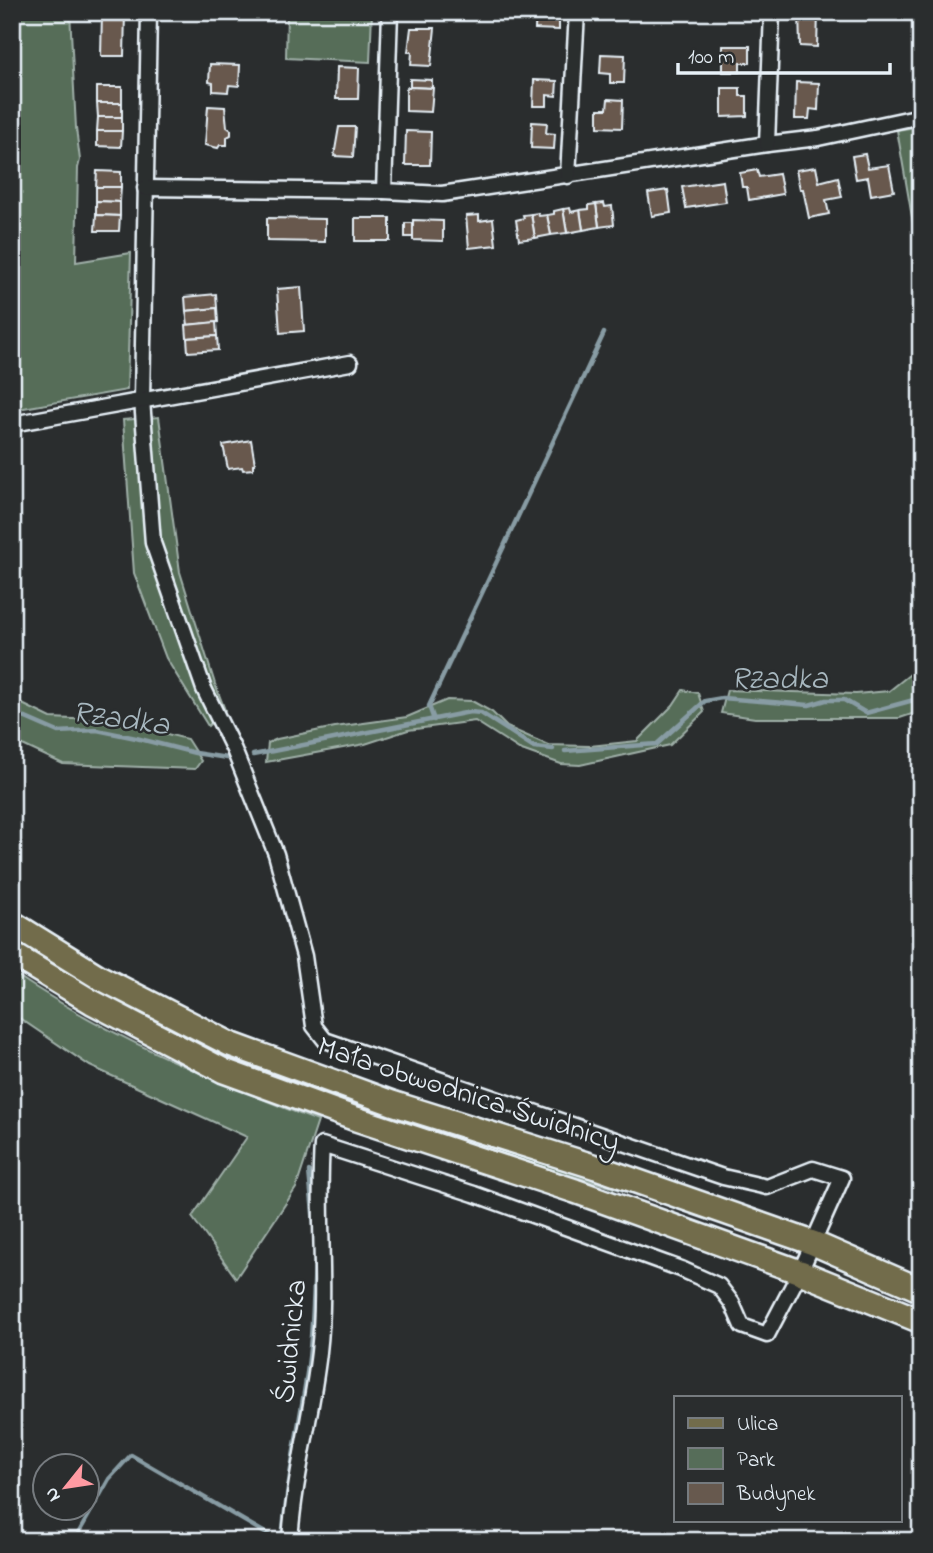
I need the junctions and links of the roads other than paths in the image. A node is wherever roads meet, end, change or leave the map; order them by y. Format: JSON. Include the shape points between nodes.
{"nodes":[{"id":1,"x":149,"y":12,"type":"edge"},
{"id":2,"x":390,"y":12,"type":"edge"},
{"id":3,"x":577,"y":12,"type":"edge"},
{"id":4,"x":772,"y":12,"type":"edge"},
{"id":5,"x":921,"y":116,"type":"edge"},
{"id":6,"x":767,"y":144,"type":"junction"},
{"id":7,"x":568,"y":176,"type":"junction"},
{"id":8,"x":145,"y":188,"type":"junction"},
{"id":9,"x":384,"y":191,"type":"junction"},
{"id":10,"x":350,"y":363,"type":"dead end"},
{"id":11,"x":142,"y":400,"type":"junction"},
{"id":12,"x":12,"y":424,"type":"edge"},
{"id":13,"x":12,"y":923,"type":"edge"},
{"id":14,"x":12,"y":954,"type":"edge"},
{"id":15,"x":813,"y":1243,"type":"junction"},
{"id":16,"x":800,"y":1272,"type":"junction"},
{"id":17,"x":921,"y":1290,"type":"edge"},
{"id":18,"x":921,"y":1321,"type":"edge"},
{"id":19,"x":289,"y":1541,"type":"edge"}],
"edges":[{"from":1,"to":8,"type":"street"},
{"from":2,"to":9,"type":"street"},
{"from":3,"to":7,"type":"street"},
{"from":4,"to":6,"type":"street"},
{"from":5,"to":6,"type":"street"},
{"from":6,"to":7,"type":"street"},
{"from":7,"to":9,"type":"street","via":[[442,194]]},
{"from":8,"to":9,"type":"street"},
{"from":8,"to":11,"type":"street"},
{"from":10,"to":11,"type":"street"},
{"from":11,"to":12,"type":"street"},
{"from":11,"to":15,"type":"street","via":[[153,543],[204,689],[276,854],[304,956],[314,1026],[325,1040],[723,1177],[767,1187],[813,1169],[842,1178]]},
{"from":13,"to":15,"type":"main road","name":"Mała obwodnica Świdnicy","via":[[99,977],[230,1044],[392,1103],[596,1167]]},
{"from":14,"to":16,"type":"main road","name":"Mała obwodnica Świdnicy","via":[[224,1071]]},
{"from":15,"to":16,"type":"street"},
{"from":15,"to":17,"type":"main road","name":"Mała obwodnica Świdnicy"},
{"from":16,"to":18,"type":"main road","name":"Mała obwodnica Świdnicy"},
{"from":16,"to":19,"type":"street","name":"Świdnicka","via":[[766,1335],[742,1326],[719,1286],[681,1269],[322,1144],[319,1352]]}]}
